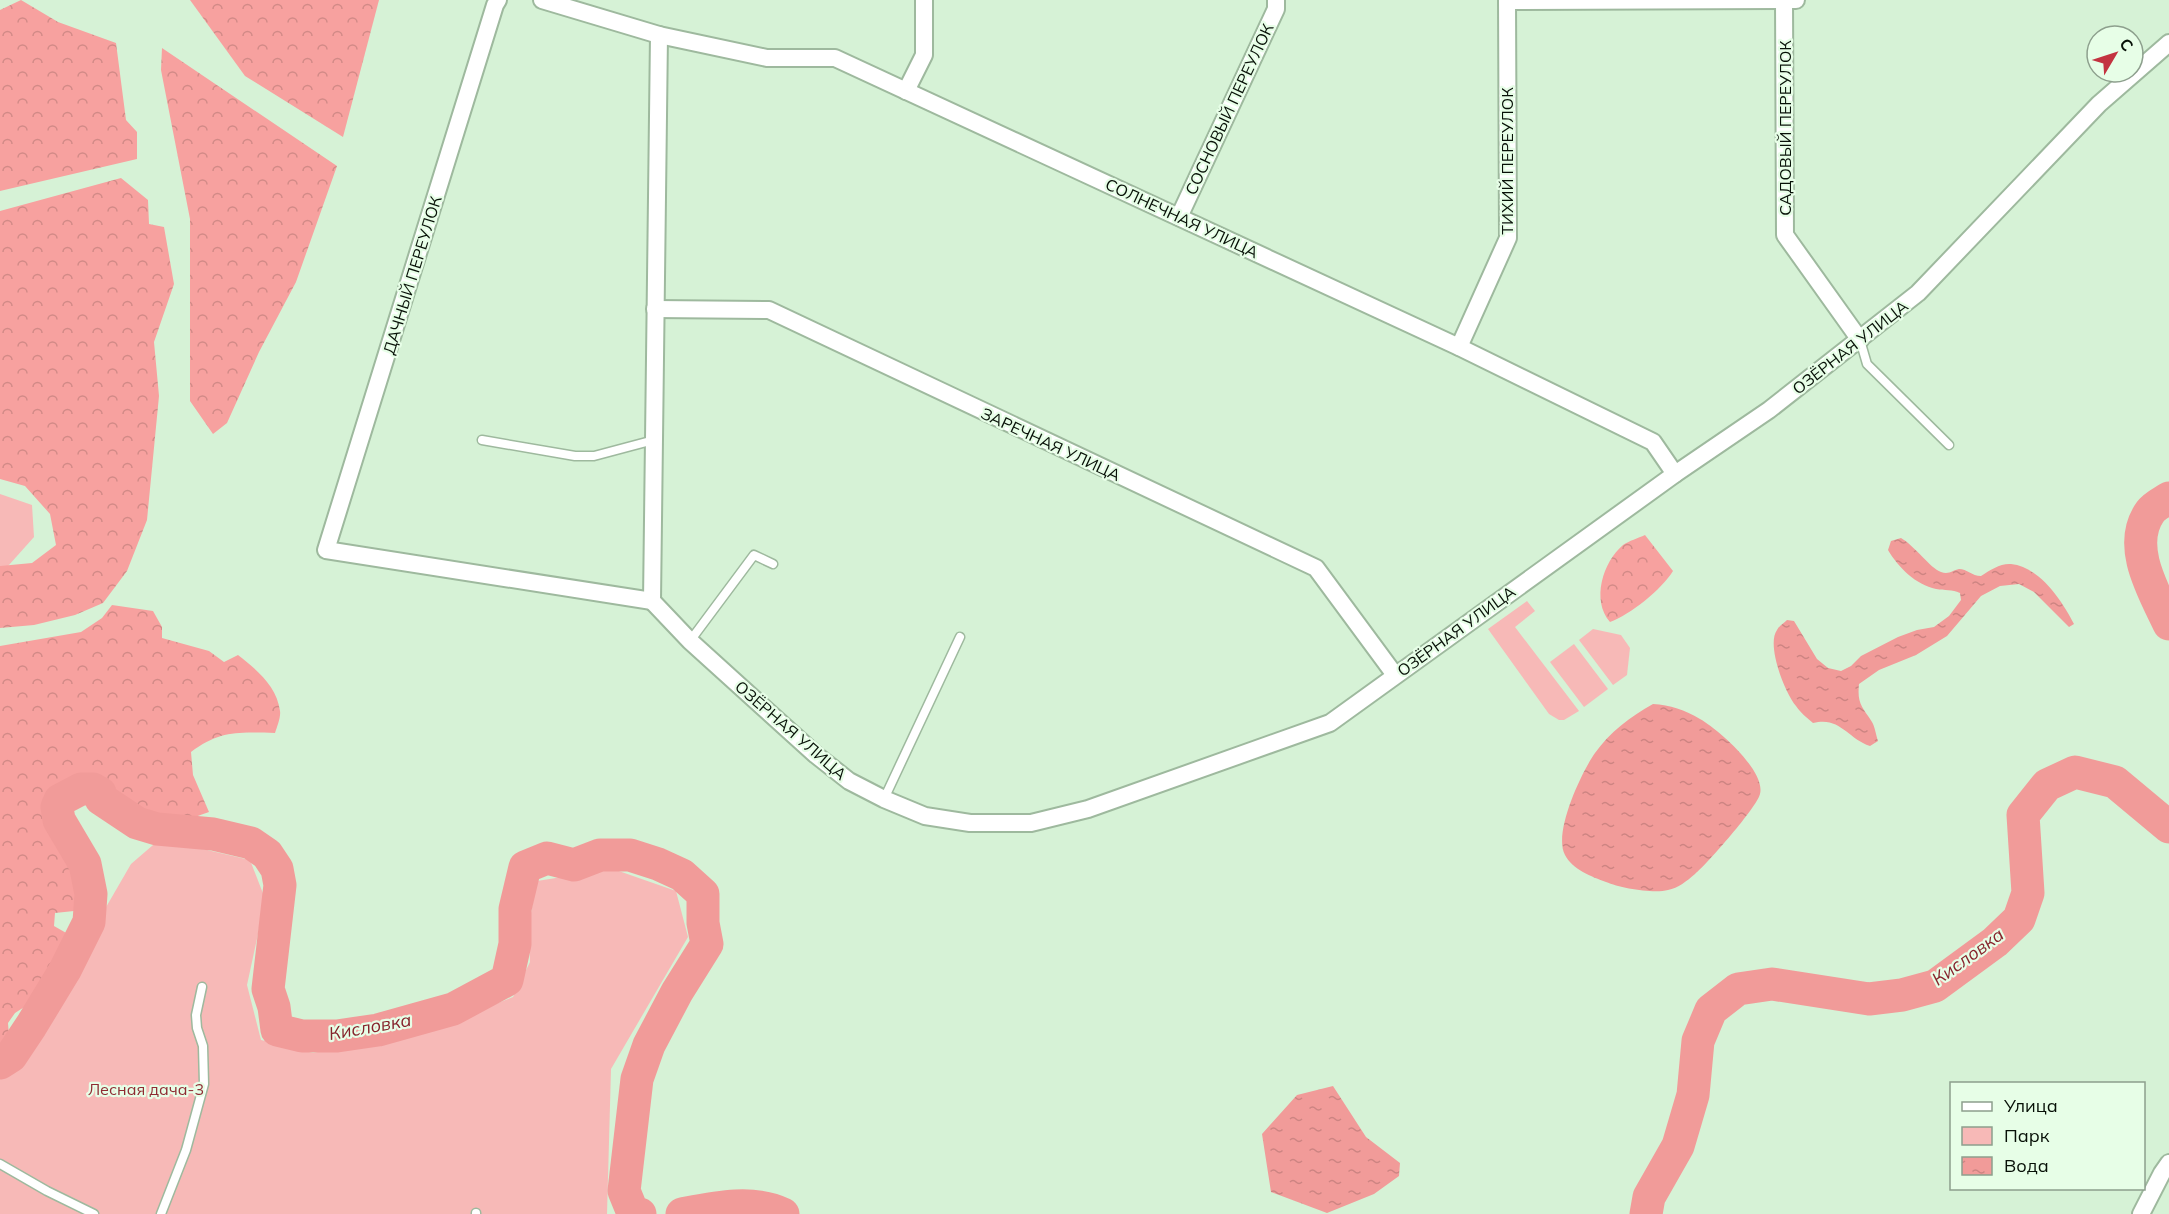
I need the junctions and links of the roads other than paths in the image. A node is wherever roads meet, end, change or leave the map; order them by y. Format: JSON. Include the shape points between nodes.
{"nodes":[{"id":1,"x":498,"y":0,"type":"edge"},
{"id":2,"x":542,"y":0,"type":"edge"},
{"id":3,"x":924,"y":0,"type":"edge"},
{"id":4,"x":1276,"y":0,"type":"edge"},
{"id":5,"x":1784,"y":0,"type":"edge"},
{"id":6,"x":1796,"y":0,"type":"edge"},
{"id":7,"x":1507,"y":1,"type":"edge"},
{"id":8,"x":659,"y":35,"type":"junction"},
{"id":9,"x":2169,"y":43,"type":"edge"},
{"id":10,"x":906,"y":91,"type":"junction"},
{"id":11,"x":1179,"y":217,"type":"junction"},
{"id":12,"x":655,"y":309,"type":"junction"},
{"id":13,"x":1860,"y":340,"type":"junction"},
{"id":14,"x":1459,"y":347,"type":"junction"},
{"id":15,"x":482,"y":440,"type":"dead end"},
{"id":16,"x":654,"y":440,"type":"junction"},
{"id":17,"x":1949,"y":445,"type":"dead end"},
{"id":18,"x":1675,"y":474,"type":"junction"},
{"id":19,"x":773,"y":564,"type":"dead end"},
{"id":20,"x":652,"y":601,"type":"junction"},
{"id":21,"x":960,"y":638,"type":"dead end"},
{"id":22,"x":690,"y":641,"type":"junction"},
{"id":23,"x":1395,"y":675,"type":"junction"},
{"id":24,"x":884,"y":799,"type":"junction"},
{"id":25,"x":202,"y":987,"type":"dead end"},
{"id":26,"x":2169,"y":1163,"type":"edge"},
{"id":27,"x":0,"y":1164,"type":"edge"},
{"id":28,"x":94,"y":1214,"type":"edge"},
{"id":29,"x":160,"y":1214,"type":"edge"},
{"id":30,"x":2141,"y":1214,"type":"edge"}],
"edges":[{"from":1,"to":20,"type":"street","name":"ДАЧНЫЙ ПЕРЕУЛОК","via":[[326,550]]},
{"from":2,"to":8,"type":"street","name":"СОЛНЕЧНАЯ УЛИЦА"},
{"from":3,"to":10,"type":"street","via":[[924,55]]},
{"from":4,"to":11,"type":"street","name":"СОСНОВЫЙ ПЕРЕУЛОК","via":[[1276,9]]},
{"from":5,"to":6,"type":"street"},
{"from":5,"to":7,"type":"street"},
{"from":5,"to":13,"type":"street","name":"САДОВЫЙ ПЕРЕУЛОК","via":[[1785,236]]},
{"from":7,"to":14,"type":"street","name":"ТИХИЙ ПЕРЕУЛОК","via":[[1508,238]]},
{"from":8,"to":10,"type":"street","name":"СОЛНЕЧНАЯ УЛИЦА","via":[[767,58],[835,58]]},
{"from":8,"to":12,"type":"street"},
{"from":9,"to":13,"type":"street","name":"ОЗЁРНАЯ УЛИЦА","via":[[2099,104],[1918,294]]},
{"from":10,"to":11,"type":"street","name":"СОЛНЕЧНАЯ УЛИЦА"},
{"from":11,"to":14,"type":"street","name":"СОЛНЕЧНАЯ УЛИЦА"},
{"from":12,"to":16,"type":"street"},
{"from":12,"to":23,"type":"street","name":"ЗАРЕЧНАЯ УЛИЦА","via":[[769,310],[1316,568]]},
{"from":13,"to":17,"type":"lane","via":[[1867,364]]},
{"from":13,"to":18,"type":"street","name":"ОЗЁРНАЯ УЛИЦА","via":[[1769,410]]},
{"from":14,"to":18,"type":"street","name":"СОЛНЕЧНАЯ УЛИЦА","via":[[1653,442]]},
{"from":15,"to":16,"type":"lane","via":[[575,456],[594,456]]},
{"from":16,"to":20,"type":"street"},
{"from":18,"to":23,"type":"street","name":"ОЗЁРНАЯ УЛИЦА"},
{"from":19,"to":22,"type":"lane","via":[[754,555]]},
{"from":20,"to":22,"type":"street","name":"ОЗЁРНАЯ УЛИЦА"},
{"from":21,"to":24,"type":"lane"},
{"from":22,"to":24,"type":"street","name":"ОЗЁРНАЯ УЛИЦА","via":[[816,755],[849,781]]},
{"from":23,"to":24,"type":"street","name":"ОЗЁРНАЯ УЛИЦА","via":[[1330,723],[1088,809],[1031,823],[970,823],[926,816]]},
{"from":25,"to":29,"type":"lane","via":[[196,1015],[203,1046],[204,1084],[186,1150]]},
{"from":26,"to":30,"type":"street"},
{"from":27,"to":28,"type":"lane"}]}
